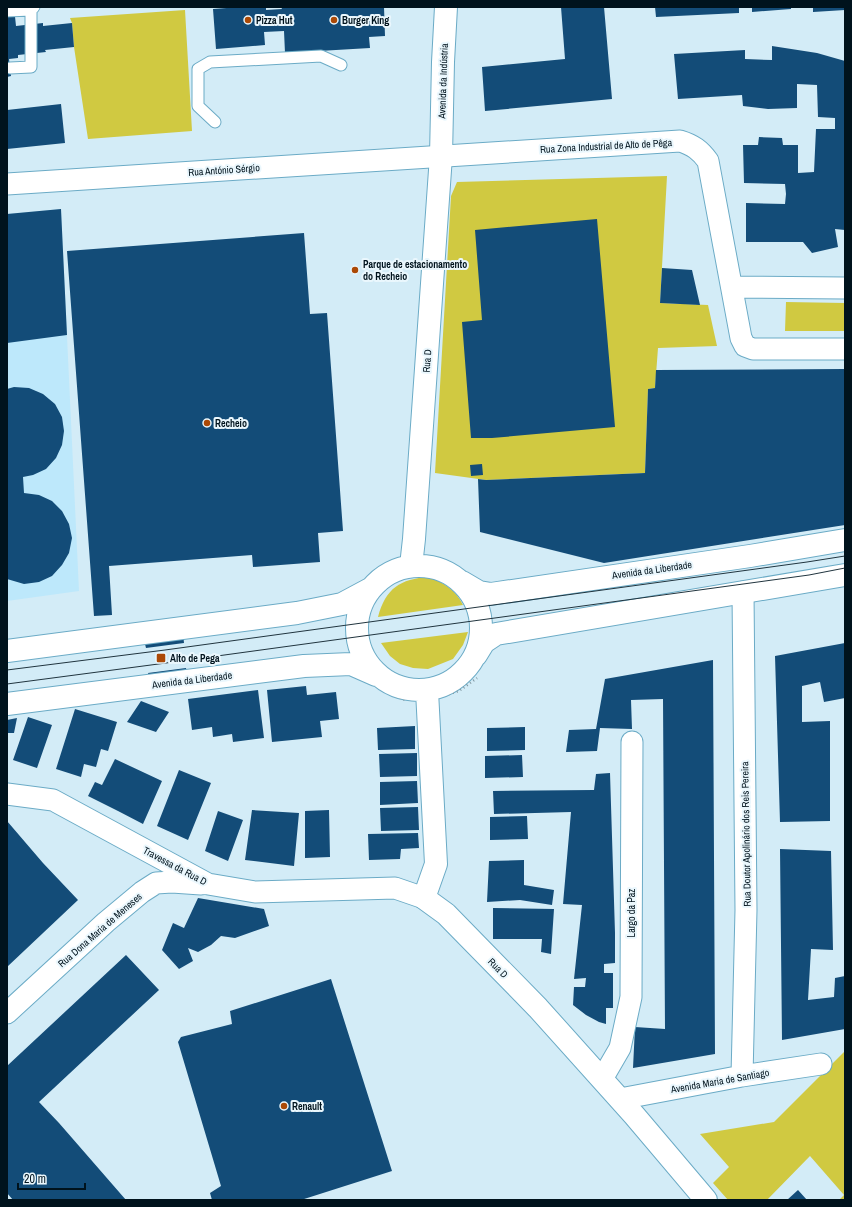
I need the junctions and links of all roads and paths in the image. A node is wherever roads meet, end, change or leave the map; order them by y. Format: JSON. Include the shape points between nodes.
{"nodes":[{"id":1,"x":446,"y":7,"type":"edge"},
{"id":2,"x":33,"y":8,"type":"edge"},
{"id":3,"x":7,"y":11,"type":"edge"},
{"id":4,"x":341,"y":65,"type":"dead end"},
{"id":5,"x":10,"y":68,"type":"dead end"},
{"id":6,"x":215,"y":122,"type":"dead end"},
{"id":7,"x":441,"y":156,"type":"junction"},
{"id":8,"x":7,"y":184,"type":"edge"},
{"id":9,"x":732,"y":287,"type":"junction"},
{"id":10,"x":845,"y":288,"type":"edge"},
{"id":11,"x":845,"y":349,"type":"edge"},
{"id":12,"x":845,"y":540,"type":"edge"},
{"id":13,"x":411,"y":566,"type":"junction"},
{"id":14,"x":845,"y":575,"type":"edge"},
{"id":15,"x":462,"y":582,"type":"junction"},
{"id":16,"x":370,"y":589,"type":"junction"},
{"id":17,"x":743,"y":592,"type":"junction"},
{"id":18,"x":7,"y":651,"type":"edge"},
{"id":19,"x":479,"y":665,"type":"junction"},
{"id":20,"x":380,"y":683,"type":"junction"},
{"id":21,"x":427,"y":696,"type":"junction"},
{"id":22,"x":7,"y":704,"type":"edge"},
{"id":23,"x":632,"y":742,"type":"dead end"},
{"id":24,"x":7,"y":794,"type":"edge"},
{"id":25,"x":208,"y":884,"type":"junction"},
{"id":26,"x":424,"y":898,"type":"junction"},
{"id":27,"x":7,"y":1013,"type":"edge"},
{"id":28,"x":821,"y":1064,"type":"dead end"},
{"id":29,"x":742,"y":1076,"type":"junction"},
{"id":30,"x":602,"y":1079,"type":"junction"},
{"id":31,"x":620,"y":1099,"type":"junction"},
{"id":32,"x":706,"y":1200,"type":"edge"}],
"edges":[{"from":1,"to":7,"type":"street","name":"Avenida da Indústria"},
{"from":2,"to":3,"type":"lane"},
{"from":2,"to":5,"type":"lane","via":[[31,66]]},
{"from":4,"to":6,"type":"lane","via":[[321,56],[210,62],[198,69],[198,106]]},
{"from":7,"to":8,"type":"street","name":"Rua António Sérgio"},
{"from":7,"to":9,"type":"street","name":"Rua Zona Industrial de Alto de Pêga","via":[[680,142],[689,144],[701,152],[708,161]]},
{"from":7,"to":13,"type":"street","name":"Rua D"},
{"from":9,"to":10,"type":"street"},
{"from":9,"to":11,"type":"street","name":"Rua Zona Industrial de Alto de Pêga","via":[[740,338],[745,346],[753,349]]},
{"from":12,"to":15,"type":"street","name":"Avenida da Liberdade","via":[[491,594],[479,592]]},
{"from":13,"to":15,"type":"street","via":[[429,566],[447,572]]},
{"from":13,"to":16,"type":"street","via":[[395,570]]},
{"from":14,"to":17,"type":"street"},
{"from":15,"to":19,"type":"street","via":[[477,604],[480,617],[482,630]]},
{"from":16,"to":18,"type":"street","via":[[342,604],[297,613]]},
{"from":16,"to":20,"type":"street","via":[[362,602],[356,631],[364,659]]},
{"from":17,"to":19,"type":"street","via":[[496,634],[484,642]]},
{"from":17,"to":29,"type":"street","name":"Rua Doutor Apolinário dos Reis Pereira","via":[[746,910]]},
{"from":19,"to":21,"type":"street"},
{"from":19,"to":21,"type":"path","via":[[459,691]]},
{"from":20,"to":21,"type":"street","via":[[388,683]]},
{"from":20,"to":21,"type":"path","via":[[403,700]]},
{"from":20,"to":22,"type":"street","name":"Avenida da Liberdade","via":[[351,664],[304,666]]},
{"from":21,"to":26,"type":"street","via":[[436,864]]},
{"from":23,"to":30,"type":"street","name":"Largo da Paz","via":[[631,997],[620,1048]]},
{"from":24,"to":25,"type":"street","name":"Travessa da Rua D","via":[[53,800]]},
{"from":25,"to":26,"type":"street","name":"Travessa da Rua D","via":[[255,892],[395,888]]},
{"from":25,"to":27,"type":"street","name":"Rua Dona Maria de Meneses","via":[[156,883],[106,922]]},
{"from":26,"to":30,"type":"street","name":"Rua D","via":[[446,914],[532,1002]]},
{"from":28,"to":29,"type":"street","name":"Avenida Maria de Santiago"},
{"from":29,"to":31,"type":"street","name":"Avenida Maria de Santiago"},
{"from":30,"to":31,"type":"street","name":"Rua D"},
{"from":31,"to":32,"type":"street","name":"Rua D"}]}
